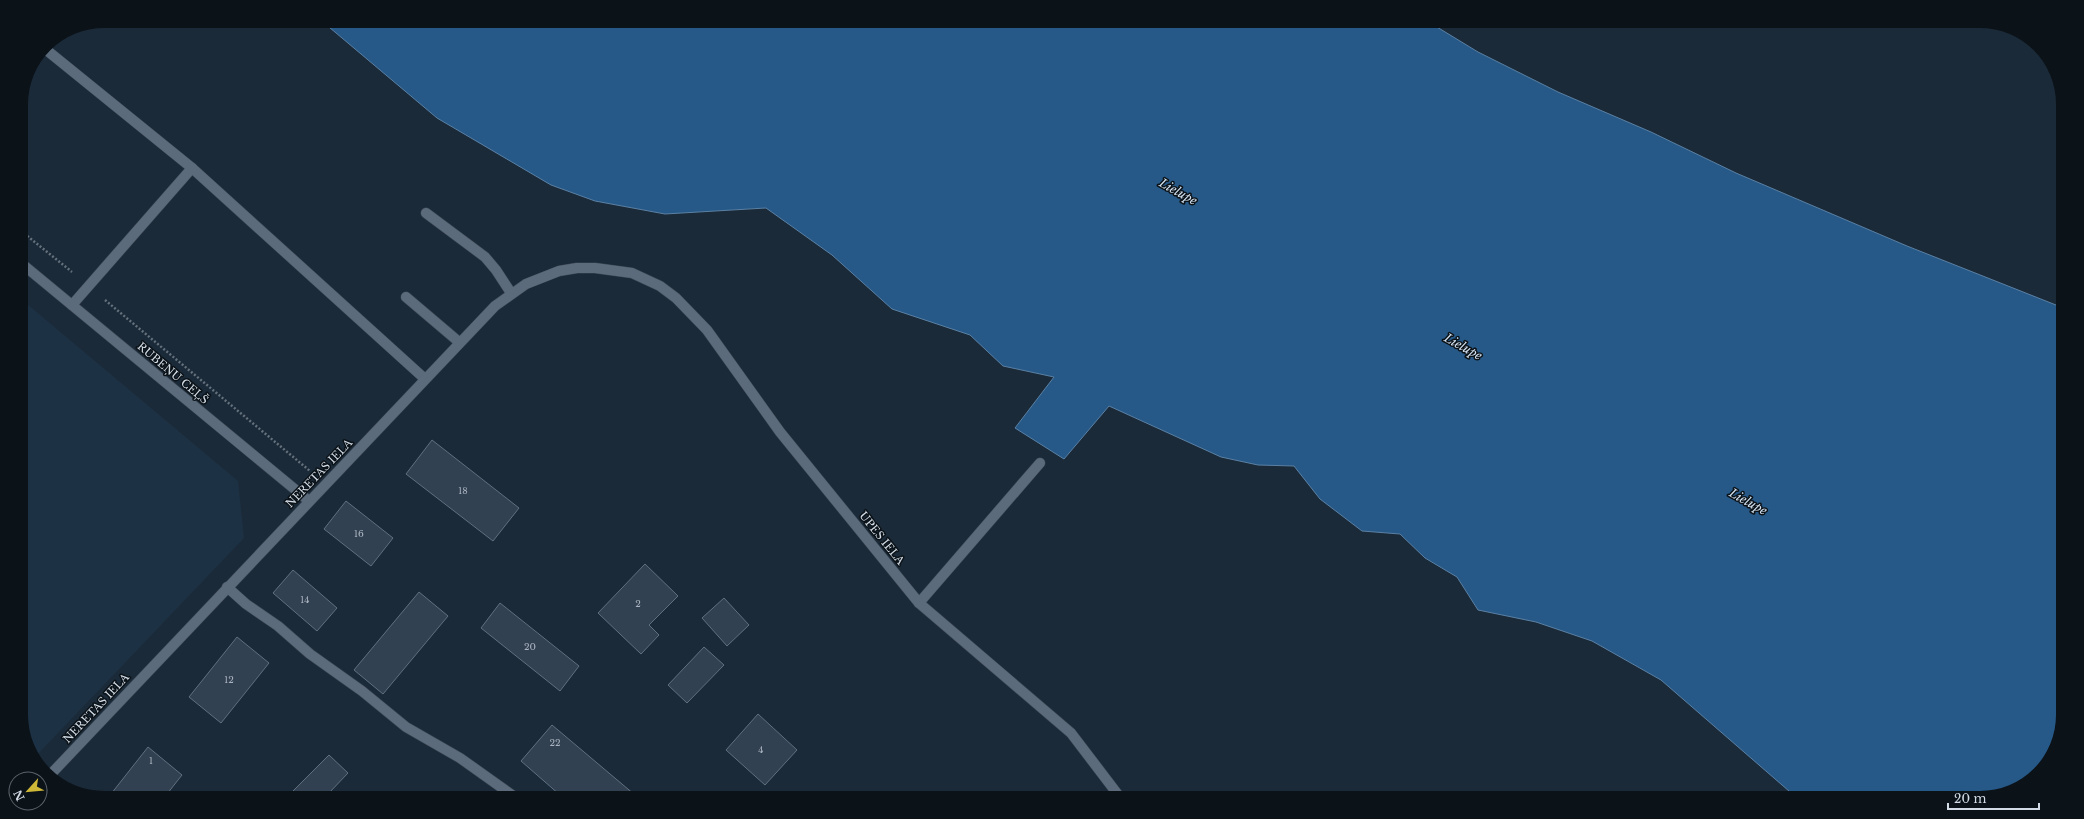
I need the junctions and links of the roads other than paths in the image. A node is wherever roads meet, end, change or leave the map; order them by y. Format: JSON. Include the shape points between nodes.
{"nodes":[{"id":1,"x":49,"y":52,"type":"edge"},
{"id":2,"x":192,"y":168,"type":"junction"},
{"id":3,"x":426,"y":213,"type":"dead end"},
{"id":4,"x":28,"y":269,"type":"edge"},
{"id":5,"x":645,"y":278,"type":"joint"},
{"id":6,"x":511,"y":293,"type":"junction"},
{"id":7,"x":406,"y":297,"type":"dead end"},
{"id":8,"x":72,"y":305,"type":"junction"},
{"id":9,"x":460,"y":342,"type":"junction"},
{"id":10,"x":425,"y":379,"type":"junction"},
{"id":11,"x":1040,"y":463,"type":"dead end"},
{"id":12,"x":309,"y":501,"type":"junction"},
{"id":13,"x":227,"y":587,"type":"junction"},
{"id":14,"x":919,"y":603,"type":"junction"},
{"id":15,"x":53,"y":771,"type":"edge"},
{"id":16,"x":508,"y":791,"type":"edge"},
{"id":17,"x":1115,"y":791,"type":"edge"}],
"edges":[{"from":1,"to":2,"type":"street"},
{"from":2,"to":8,"type":"street"},
{"from":2,"to":10,"type":"street"},
{"from":3,"to":6,"type":"street","via":[[485,257]]},
{"from":4,"to":8,"type":"street","name":"RUBEŅU CEĻŠ"},
{"from":5,"to":6,"type":"street","name":"NERETAS IELA","via":[[613,270],[577,268],[542,276]]},
{"from":5,"to":14,"type":"street","name":"UPES IELA","via":[[676,298],[707,330],[780,432]]},
{"from":6,"to":9,"type":"street","name":"NERETAS IELA"},
{"from":7,"to":9,"type":"street"},
{"from":8,"to":12,"type":"street","name":"RUBEŅU CEĻŠ"},
{"from":9,"to":10,"type":"street","name":"NERETAS IELA"},
{"from":10,"to":12,"type":"street","name":"NERETAS IELA"},
{"from":11,"to":14,"type":"street"},
{"from":12,"to":13,"type":"street","name":"NERETAS IELA"},
{"from":13,"to":15,"type":"street","name":"NERETAS IELA"},
{"from":13,"to":16,"type":"street","via":[[406,727],[460,758]]},
{"from":14,"to":17,"type":"street","name":"UPES IELA","via":[[1072,733]]}]}
